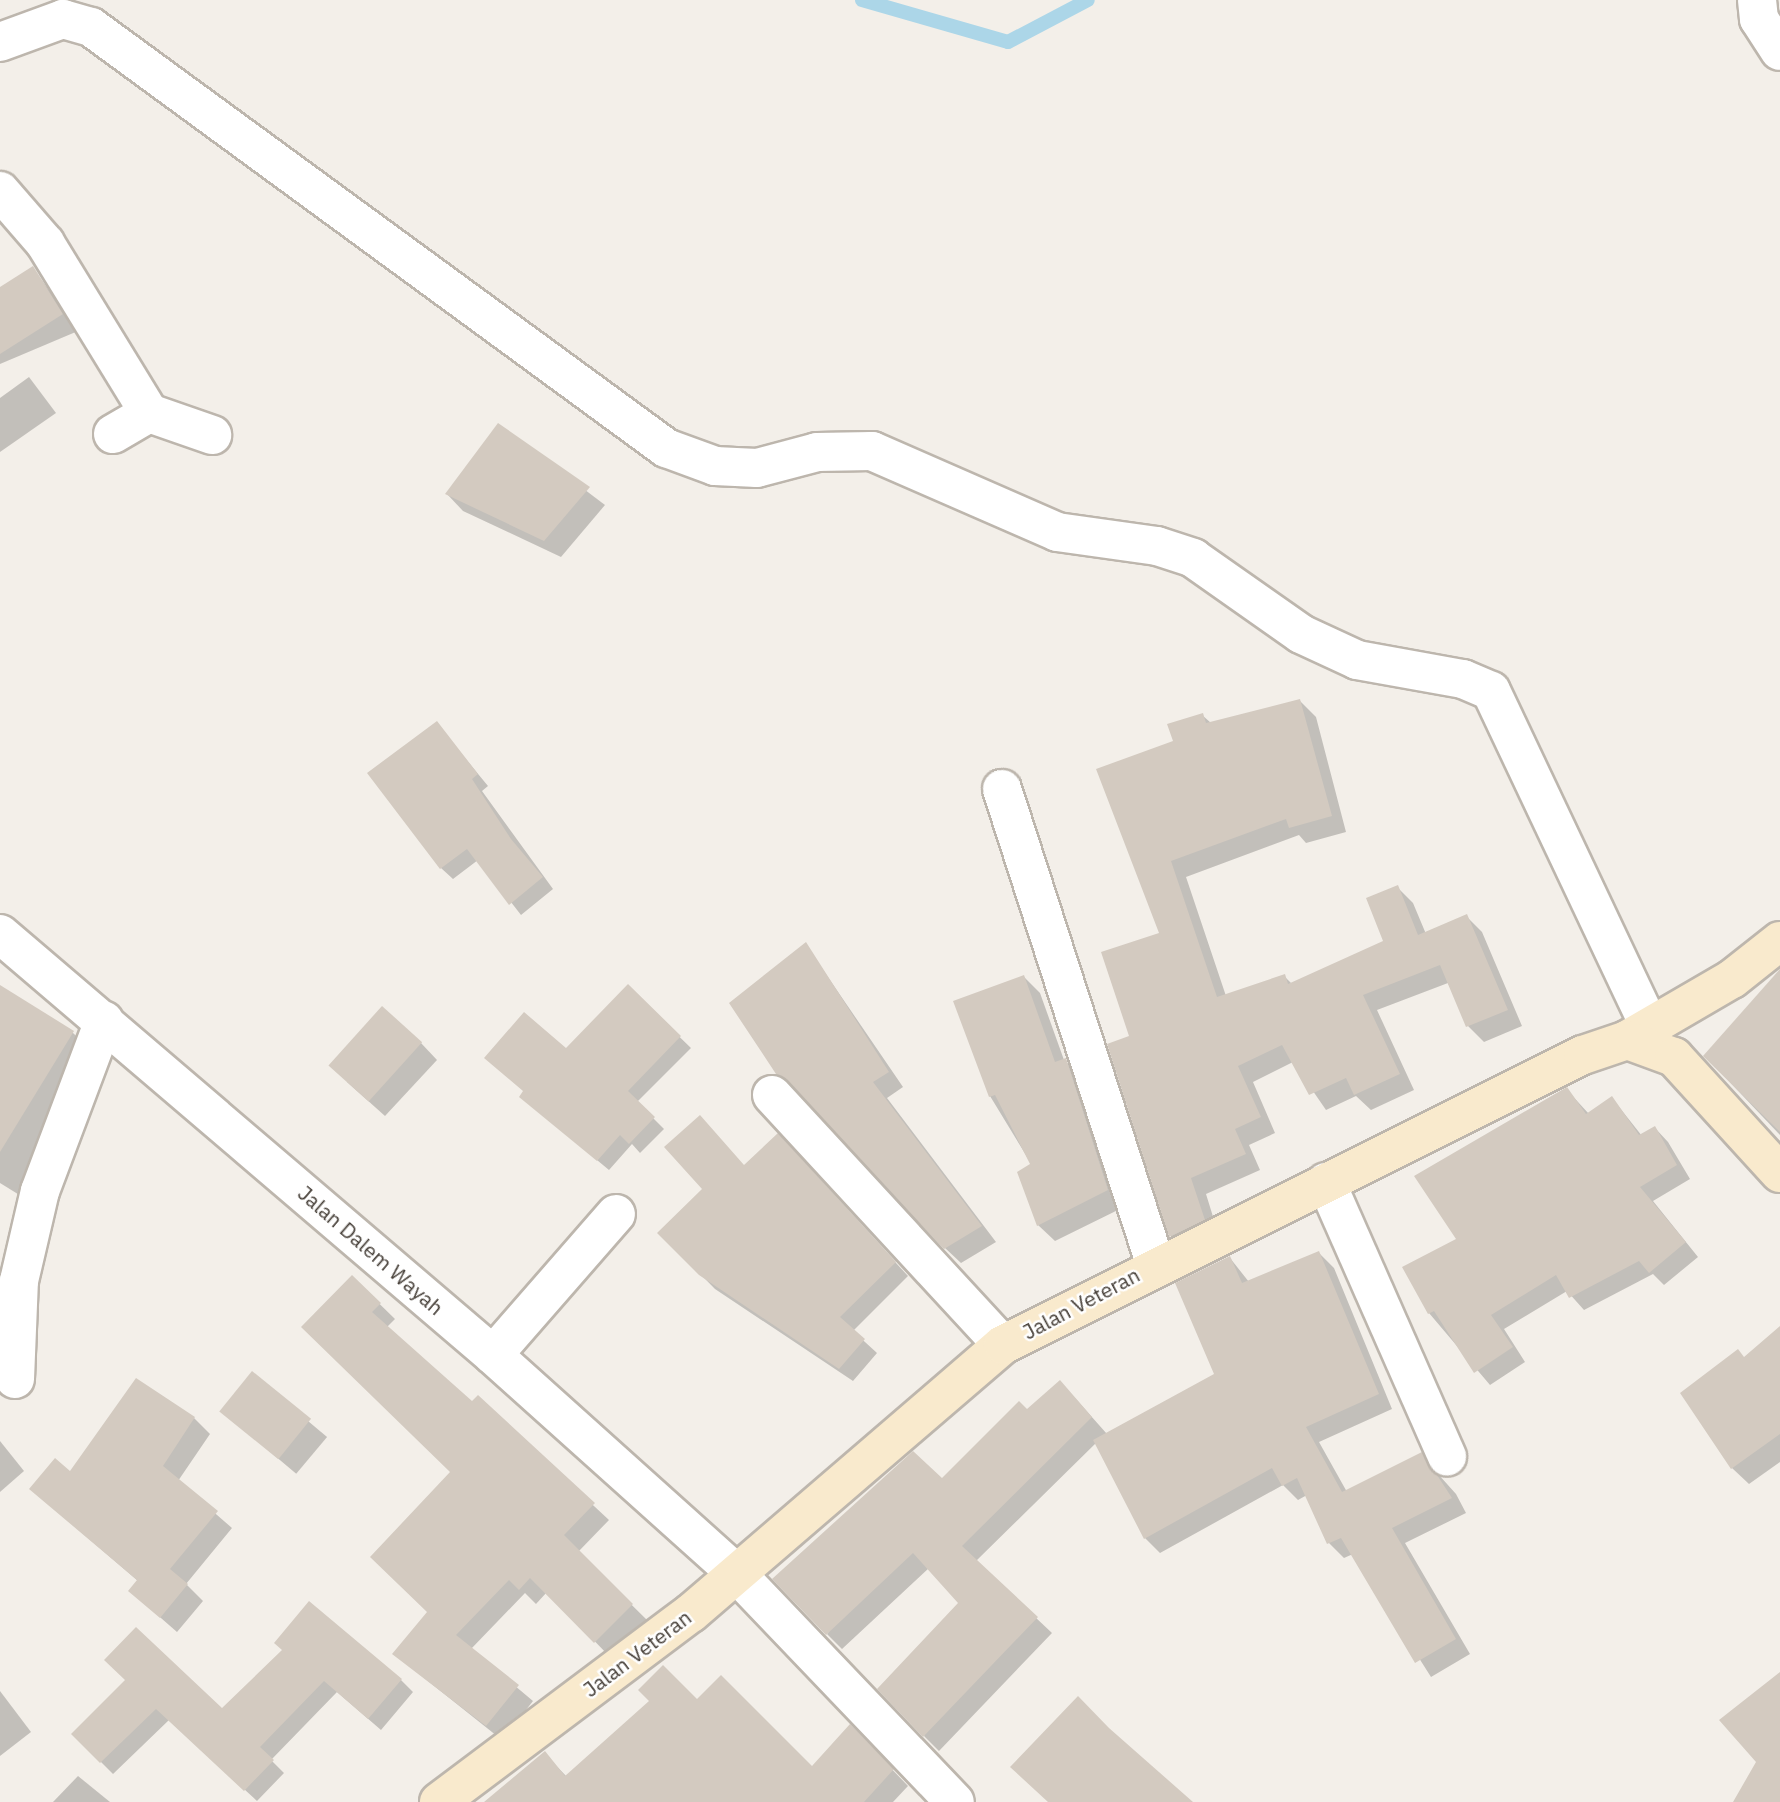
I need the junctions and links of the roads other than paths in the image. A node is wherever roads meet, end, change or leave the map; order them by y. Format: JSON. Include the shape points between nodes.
{"nodes":[{"id":1,"x":1757,"y":0,"type":"edge"},
{"id":2,"x":0,"y":42,"type":"edge"},
{"id":3,"x":1780,"y":51,"type":"edge"},
{"id":4,"x":0,"y":191,"type":"edge"},
{"id":5,"x":149,"y":413,"type":"junction"},
{"id":6,"x":113,"y":434,"type":"dead end"},
{"id":7,"x":212,"y":435,"type":"dead end"},
{"id":8,"x":1002,"y":789,"type":"dead end"},
{"id":9,"x":0,"y":934,"type":"edge"},
{"id":10,"x":1780,"y":941,"type":"edge"},
{"id":11,"x":104,"y":1021,"type":"junction"},
{"id":12,"x":1638,"y":1032,"type":"junction"},
{"id":13,"x":772,"y":1095,"type":"dead end"},
{"id":14,"x":1780,"y":1173,"type":"edge"},
{"id":15,"x":1326,"y":1182,"type":"junction"},
{"id":16,"x":616,"y":1214,"type":"dead end"},
{"id":17,"x":1155,"y":1264,"type":"junction"},
{"id":18,"x":1003,"y":1345,"type":"junction"},
{"id":19,"x":493,"y":1354,"type":"junction"},
{"id":20,"x":15,"y":1379,"type":"dead end"},
{"id":21,"x":1447,"y":1456,"type":"dead end"},
{"id":22,"x":735,"y":1572,"type":"junction"},
{"id":23,"x":439,"y":1802,"type":"edge"},
{"id":24,"x":956,"y":1802,"type":"edge"}],
"edges":[{"from":1,"to":3,"type":"street","via":[[1759,19]]},
{"from":2,"to":12,"type":"street","via":[[63,19],[91,27],[666,448],[715,467],[757,468],[817,452],[872,451],[1057,532],[1157,546],[1193,558],[1301,634],[1357,660],[1463,679],[1491,691]]},
{"from":4,"to":5,"type":"street","via":[[45,243]]},
{"from":5,"to":6,"type":"street"},
{"from":5,"to":7,"type":"street"},
{"from":8,"to":17,"type":"street"},
{"from":9,"to":11,"type":"street","name":"Jalan Dalem Wayah"},
{"from":10,"to":12,"type":"street","name":"Jalan Veteran","via":[[1732,979]]},
{"from":11,"to":19,"type":"street","name":"Jalan Dalem Wayah"},
{"from":11,"to":20,"type":"street","via":[[40,1191],[19,1281]]},
{"from":12,"to":14,"type":"street","via":[[1675,1057]]},
{"from":12,"to":15,"type":"street","name":"Jalan Veteran"},
{"from":13,"to":18,"type":"street"},
{"from":15,"to":17,"type":"street","name":"Jalan Veteran"},
{"from":15,"to":21,"type":"street"},
{"from":16,"to":19,"type":"street"},
{"from":17,"to":18,"type":"street","name":"Jalan Veteran"},
{"from":18,"to":22,"type":"street","name":"Jalan Veteran"},
{"from":19,"to":22,"type":"street","name":"Jalan Dalem Wayah"},
{"from":22,"to":23,"type":"street","name":"Jalan Veteran"},
{"from":22,"to":24,"type":"street","name":"Jalan Dalem Wayah"}]}
